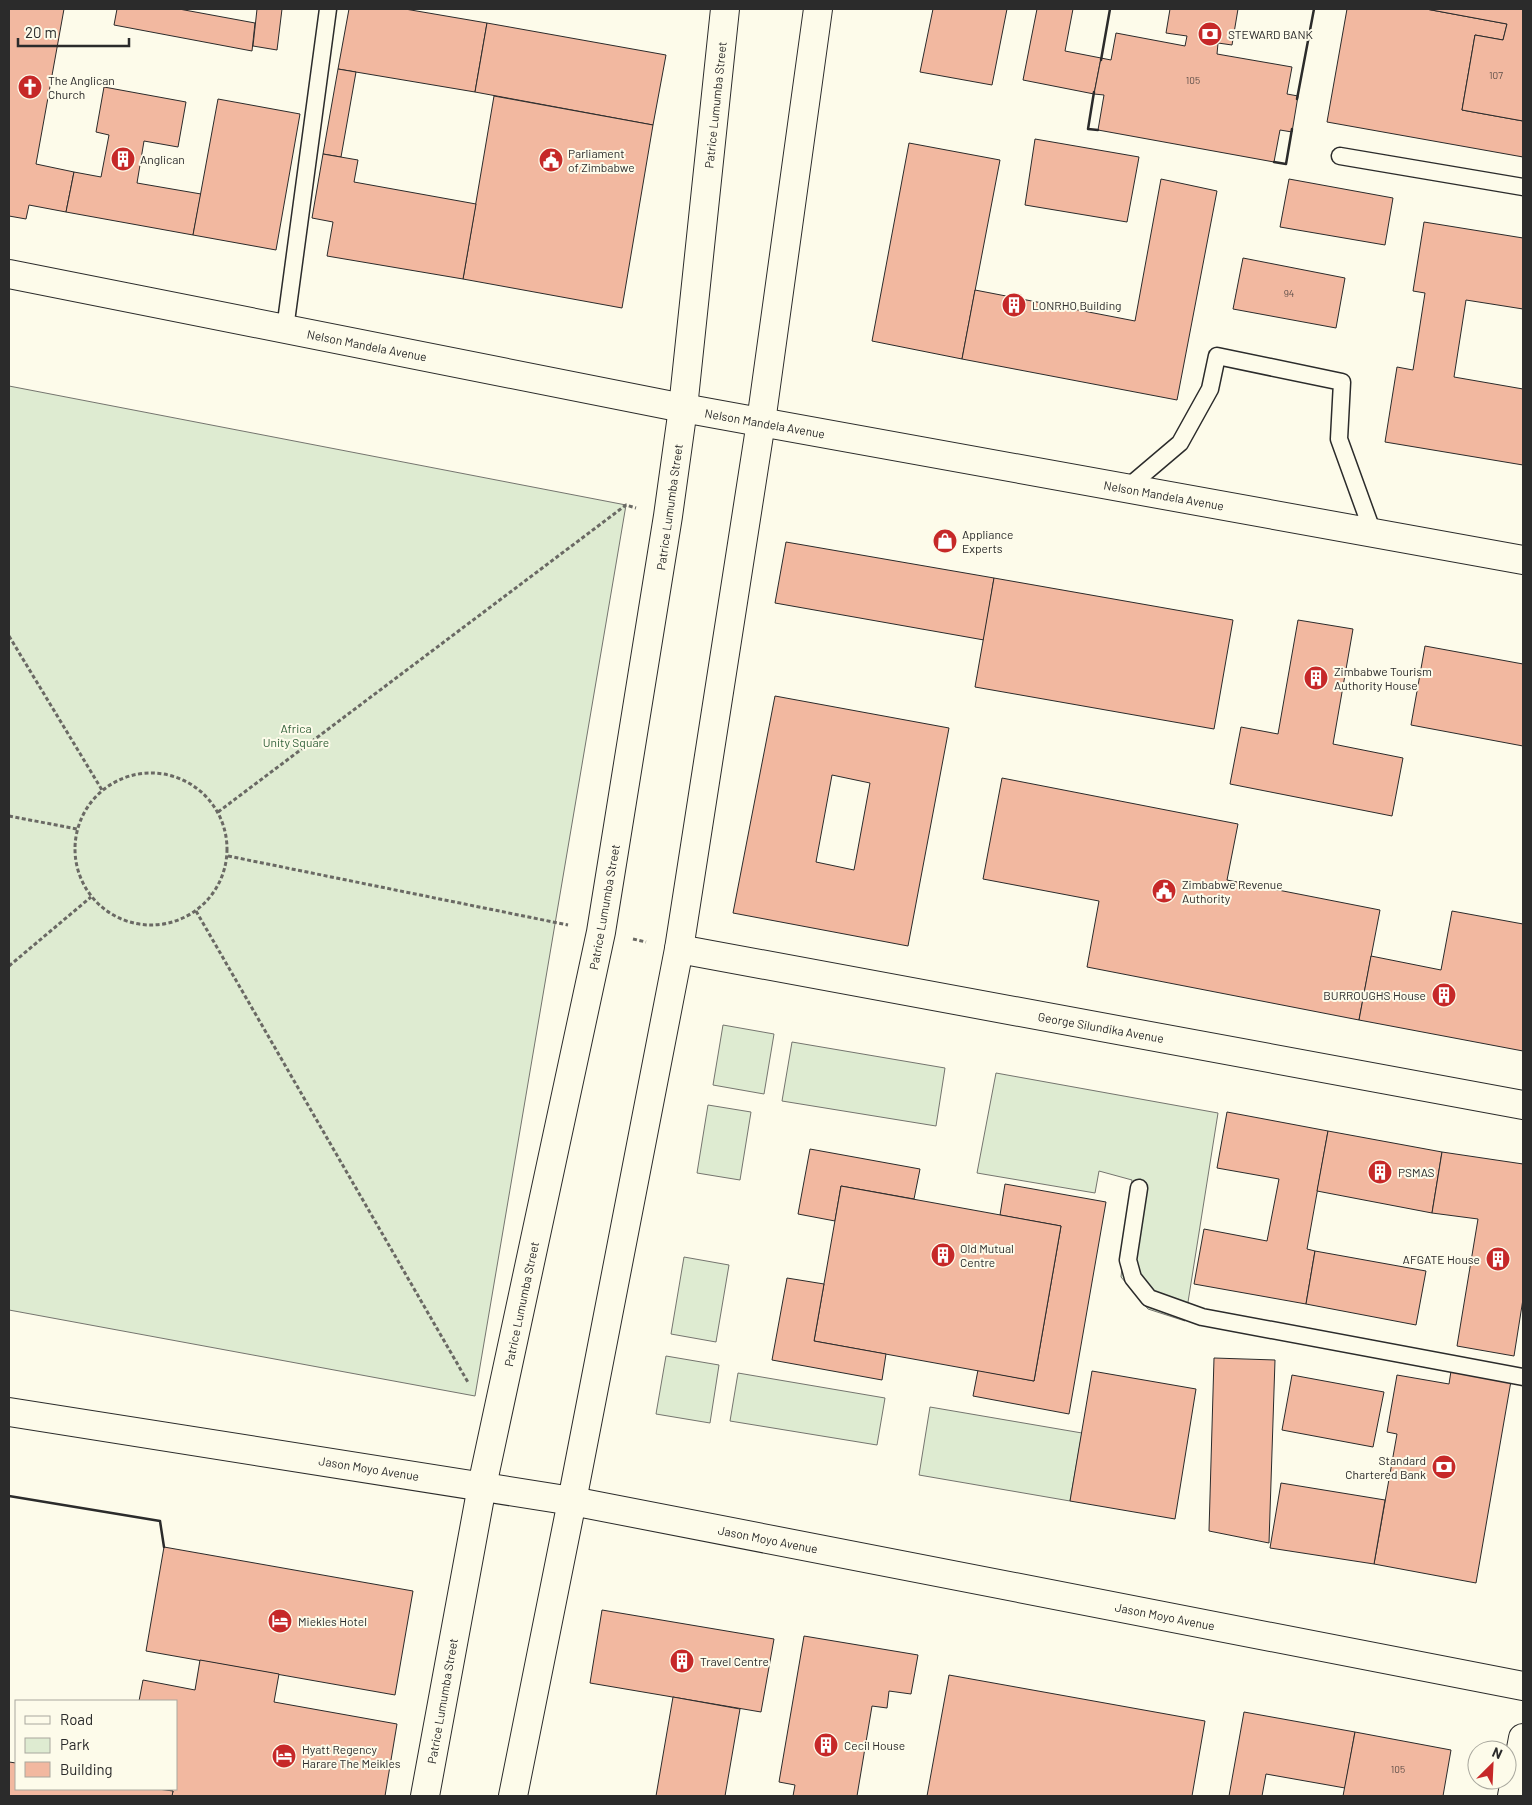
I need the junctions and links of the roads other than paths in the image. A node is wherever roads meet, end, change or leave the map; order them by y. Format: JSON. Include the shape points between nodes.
{"nodes":[{"id":1,"x":328,"y":9,"type":"edge"},
{"id":2,"x":725,"y":9,"type":"edge"},
{"id":3,"x":818,"y":9,"type":"edge"},
{"id":4,"x":1340,"y":156,"type":"dead end"},
{"id":5,"x":1523,"y":187,"type":"edge"},
{"id":6,"x":9,"y":274,"type":"edge"},
{"id":7,"x":285,"y":329,"type":"junction"},
{"id":8,"x":683,"y":408,"type":"junction"},
{"id":9,"x":760,"y":422,"type":"junction"},
{"id":10,"x":1127,"y":488,"type":"junction"},
{"id":11,"x":1372,"y":533,"type":"junction"},
{"id":12,"x":1523,"y":560,"type":"edge"},
{"id":13,"x":679,"y":949,"type":"junction"},
{"id":14,"x":1523,"y":1105,"type":"edge"},
{"id":15,"x":1139,"y":1188,"type":"dead end"},
{"id":16,"x":1523,"y":1377,"type":"edge"},
{"id":17,"x":9,"y":1412,"type":"edge"},
{"id":18,"x":482,"y":1486,"type":"junction"},
{"id":19,"x":572,"y":1501,"type":"junction"},
{"id":20,"x":1523,"y":1686,"type":"edge"},
{"id":21,"x":1523,"y":1738,"type":"edge"},
{"id":22,"x":425,"y":1796,"type":"edge"},
{"id":23,"x":513,"y":1796,"type":"edge"},
{"id":24,"x":1512,"y":1796,"type":"edge"}],
"edges":[{"from":1,"to":7,"type":"lane"},
{"from":2,"to":8,"type":"street","name":"Patrice Lumumba Street"},
{"from":3,"to":9,"type":"street"},
{"from":4,"to":5,"type":"lane"},
{"from":6,"to":7,"type":"street","name":"Nelson Mandela Avenue"},
{"from":7,"to":8,"type":"street","name":"Nelson Mandela Avenue"},
{"from":8,"to":9,"type":"street","name":"Nelson Mandela Avenue"},
{"from":8,"to":18,"type":"street","name":"Patrice Lumumba Street","via":[[601,932]]},
{"from":9,"to":10,"type":"street","name":"Nelson Mandela Avenue"},
{"from":9,"to":13,"type":"street"},
{"from":10,"to":11,"type":"street","name":"Nelson Mandela Avenue"},
{"from":10,"to":11,"type":"lane","via":[[1180,443],[1210,389],[1217,356],[1342,382],[1339,439]]},
{"from":11,"to":12,"type":"street","name":"Nelson Mandela Avenue"},
{"from":13,"to":14,"type":"street","name":"George Silundika Avenue"},
{"from":13,"to":19,"type":"street"},
{"from":15,"to":16,"type":"lane","via":[[1128,1260],[1133,1278],[1149,1298],[1202,1317]]},
{"from":17,"to":18,"type":"street","name":"Jason Moyo Avenue"},
{"from":18,"to":19,"type":"street","name":"Jason Moyo Avenue"},
{"from":18,"to":22,"type":"street","name":"Patrice Lumumba Street"},
{"from":19,"to":20,"type":"street","name":"Jason Moyo Avenue"},
{"from":19,"to":23,"type":"street"},
{"from":21,"to":24,"type":"street"}]}
